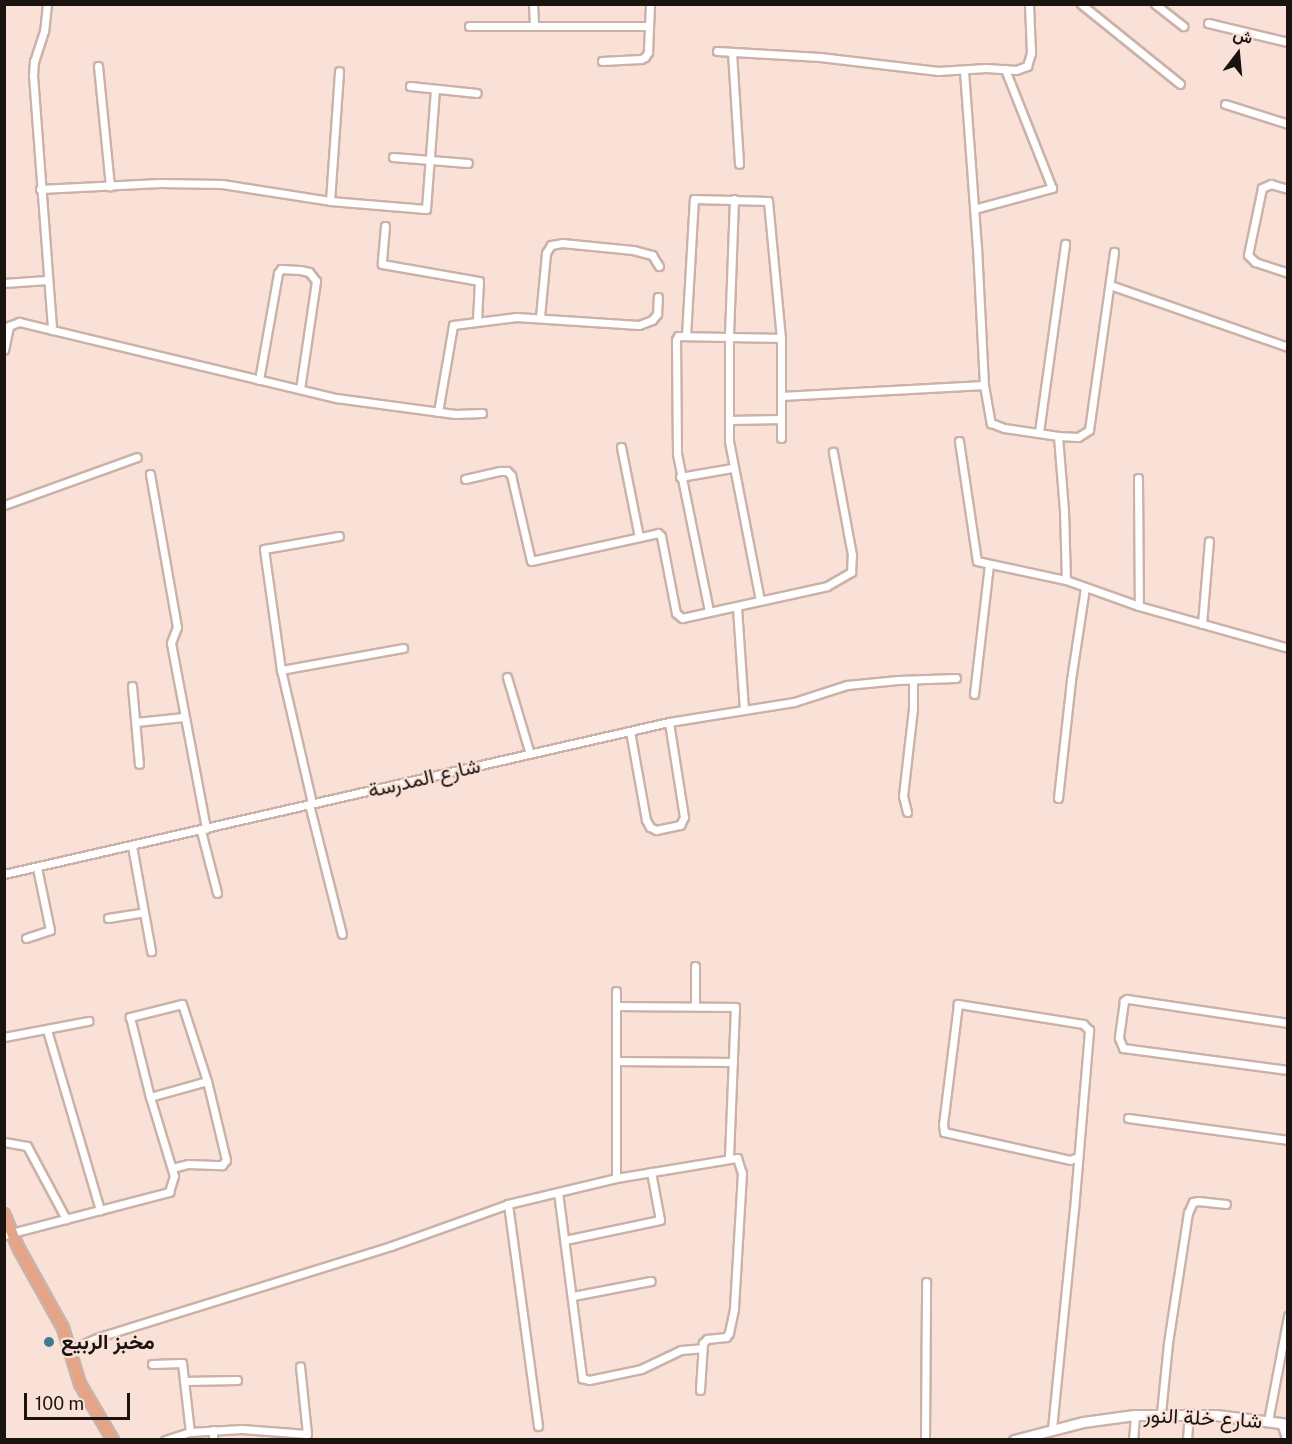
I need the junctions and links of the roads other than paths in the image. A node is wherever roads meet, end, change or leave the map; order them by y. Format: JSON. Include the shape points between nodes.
{"nodes":[{"id":1,"x":46,"y":4,"type":"edge"},
{"id":2,"x":533,"y":4,"type":"edge"},
{"id":3,"x":650,"y":4,"type":"edge"},
{"id":4,"x":1029,"y":4,"type":"edge"},
{"id":5,"x":1081,"y":4,"type":"edge"},
{"id":6,"x":1155,"y":4,"type":"edge"},
{"id":7,"x":1208,"y":23,"type":"dead end"},
{"id":8,"x":534,"y":25,"type":"junction"},
{"id":9,"x":469,"y":26,"type":"dead end"},
{"id":10,"x":649,"y":26,"type":"junction"},
{"id":11,"x":1183,"y":26,"type":"dead end"},
{"id":12,"x":1287,"y":42,"type":"edge"},
{"id":13,"x":717,"y":51,"type":"dead end"},
{"id":14,"x":732,"y":52,"type":"junction"},
{"id":15,"x":602,"y":61,"type":"dead end"},
{"id":16,"x":98,"y":66,"type":"dead end"},
{"id":17,"x":1005,"y":69,"type":"junction"},
{"id":18,"x":339,"y":71,"type":"dead end"},
{"id":19,"x":964,"y":71,"type":"junction"},
{"id":20,"x":1180,"y":84,"type":"dead end"},
{"id":21,"x":410,"y":86,"type":"dead end"},
{"id":22,"x":435,"y":89,"type":"junction"},
{"id":23,"x":477,"y":93,"type":"dead end"},
{"id":24,"x":1225,"y":104,"type":"dead end"},
{"id":25,"x":1287,"y":124,"type":"edge"},
{"id":26,"x":393,"y":157,"type":"dead end"},
{"id":27,"x":431,"y":160,"type":"junction"},
{"id":28,"x":468,"y":163,"type":"dead end"},
{"id":29,"x":739,"y":164,"type":"dead end"},
{"id":30,"x":110,"y":186,"type":"junction"},
{"id":31,"x":40,"y":189,"type":"junction"},
{"id":32,"x":1287,"y":189,"type":"edge"},
{"id":33,"x":734,"y":199,"type":"junction"},
{"id":34,"x":330,"y":201,"type":"junction"},
{"id":35,"x":974,"y":209,"type":"junction"},
{"id":36,"x":385,"y":226,"type":"dead end"},
{"id":37,"x":1065,"y":244,"type":"dead end"},
{"id":38,"x":1113,"y":252,"type":"dead end"},
{"id":39,"x":659,"y":266,"type":"dead end"},
{"id":40,"x":1287,"y":273,"type":"edge"},
{"id":41,"x":47,"y":280,"type":"junction"},
{"id":42,"x":4,"y":283,"type":"edge"},
{"id":43,"x":1110,"y":285,"type":"junction"},
{"id":44,"x":658,"y":297,"type":"dead end"},
{"id":45,"x":540,"y":317,"type":"junction"},
{"id":46,"x":477,"y":321,"type":"junction"},
{"id":47,"x":52,"y":330,"type":"junction"},
{"id":48,"x":686,"y":336,"type":"junction"},
{"id":49,"x":729,"y":338,"type":"junction"},
{"id":50,"x":782,"y":338,"type":"junction"},
{"id":51,"x":1287,"y":347,"type":"edge"},
{"id":52,"x":4,"y":350,"type":"edge"},
{"id":53,"x":259,"y":380,"type":"junction"},
{"id":54,"x":984,"y":385,"type":"junction"},
{"id":55,"x":300,"y":390,"type":"junction"},
{"id":56,"x":781,"y":396,"type":"junction"},
{"id":57,"x":438,"y":412,"type":"junction"},
{"id":58,"x":482,"y":413,"type":"dead end"},
{"id":59,"x":782,"y":419,"type":"junction"},
{"id":60,"x":729,"y":420,"type":"junction"},
{"id":61,"x":1039,"y":432,"type":"junction"},
{"id":62,"x":1058,"y":436,"type":"junction"},
{"id":63,"x":782,"y":438,"type":"dead end"},
{"id":64,"x":959,"y":441,"type":"dead end"},
{"id":65,"x":621,"y":447,"type":"dead end"},
{"id":66,"x":833,"y":452,"type":"dead end"},
{"id":67,"x":137,"y":457,"type":"dead end"},
{"id":68,"x":732,"y":468,"type":"junction"},
{"id":69,"x":150,"y":474,"type":"dead end"},
{"id":70,"x":680,"y":477,"type":"junction"},
{"id":71,"x":1138,"y":478,"type":"dead end"},
{"id":72,"x":465,"y":479,"type":"dead end"},
{"id":73,"x":4,"y":505,"type":"edge"},
{"id":74,"x":339,"y":536,"type":"dead end"},
{"id":75,"x":639,"y":537,"type":"junction"},
{"id":76,"x":1209,"y":541,"type":"dead end"},
{"id":77,"x":989,"y":565,"type":"junction"},
{"id":78,"x":1066,"y":580,"type":"junction"},
{"id":79,"x":1084,"y":587,"type":"junction"},
{"id":80,"x":760,"y":600,"type":"junction"},
{"id":81,"x":737,"y":606,"type":"junction"},
{"id":82,"x":1139,"y":606,"type":"junction"},
{"id":83,"x":709,"y":611,"type":"junction"},
{"id":84,"x":1202,"y":624,"type":"junction"},
{"id":85,"x":404,"y":648,"type":"dead end"},
{"id":86,"x":1287,"y":648,"type":"edge"},
{"id":87,"x":281,"y":670,"type":"junction"},
{"id":88,"x":507,"y":677,"type":"dead end"},
{"id":89,"x":956,"y":678,"type":"dead end"},
{"id":90,"x":913,"y":680,"type":"junction"},
{"id":91,"x":132,"y":686,"type":"dead end"},
{"id":92,"x":974,"y":694,"type":"dead end"},
{"id":93,"x":744,"y":710,"type":"junction"},
{"id":94,"x":184,"y":717,"type":"junction"},
{"id":95,"x":136,"y":722,"type":"junction"},
{"id":96,"x":669,"y":722,"type":"junction"},
{"id":97,"x":630,"y":731,"type":"junction"},
{"id":98,"x":530,"y":754,"type":"junction"},
{"id":99,"x":140,"y":764,"type":"dead end"},
{"id":100,"x":1058,"y":798,"type":"dead end"},
{"id":101,"x":311,"y":804,"type":"junction"},
{"id":102,"x":907,"y":812,"type":"dead end"},
{"id":103,"x":204,"y":830,"type":"junction"},
{"id":104,"x":132,"y":846,"type":"junction"},
{"id":105,"x":37,"y":868,"type":"junction"},
{"id":106,"x":4,"y":874,"type":"edge"},
{"id":107,"x":217,"y":892,"type":"dead end"},
{"id":108,"x":144,"y":912,"type":"junction"},
{"id":109,"x":108,"y":918,"type":"dead end"},
{"id":110,"x":342,"y":934,"type":"dead end"},
{"id":111,"x":26,"y":938,"type":"dead end"},
{"id":112,"x":151,"y":951,"type":"dead end"},
{"id":113,"x":695,"y":966,"type":"dead end"},
{"id":114,"x":616,"y":991,"type":"dead end"},
{"id":115,"x":616,"y":1006,"type":"junction"},
{"id":116,"x":696,"y":1006,"type":"junction"},
{"id":117,"x":88,"y":1021,"type":"dead end"},
{"id":118,"x":1287,"y":1023,"type":"edge"},
{"id":119,"x":47,"y":1030,"type":"junction"},
{"id":120,"x":4,"y":1037,"type":"edge"},
{"id":121,"x":616,"y":1061,"type":"junction"},
{"id":122,"x":733,"y":1062,"type":"junction"},
{"id":123,"x":1287,"y":1070,"type":"edge"},
{"id":124,"x":207,"y":1081,"type":"junction"},
{"id":125,"x":150,"y":1097,"type":"junction"},
{"id":126,"x":1128,"y":1118,"type":"dead end"},
{"id":127,"x":1287,"y":1140,"type":"edge"},
{"id":128,"x":4,"y":1142,"type":"edge"},
{"id":129,"x":1078,"y":1157,"type":"junction"},
{"id":130,"x":729,"y":1158,"type":"junction"},
{"id":131,"x":172,"y":1168,"type":"junction"},
{"id":132,"x":651,"y":1172,"type":"junction"},
{"id":133,"x":616,"y":1178,"type":"junction"},
{"id":134,"x":558,"y":1192,"type":"junction"},
{"id":135,"x":508,"y":1204,"type":"junction"},
{"id":136,"x":1226,"y":1204,"type":"dead end"},
{"id":137,"x":100,"y":1210,"type":"junction"},
{"id":138,"x":4,"y":1214,"type":"edge"},
{"id":139,"x":66,"y":1219,"type":"junction"},
{"id":140,"x":8,"y":1234,"type":"edge"},
{"id":141,"x":565,"y":1240,"type":"junction"},
{"id":142,"x":651,"y":1281,"type":"dead end"},
{"id":143,"x":926,"y":1282,"type":"dead end"},
{"id":144,"x":573,"y":1296,"type":"junction"},
{"id":145,"x":1287,"y":1316,"type":"edge"},
{"id":146,"x":702,"y":1348,"type":"junction"},
{"id":147,"x":70,"y":1350,"type":"junction"},
{"id":148,"x":152,"y":1364,"type":"dead end"},
{"id":149,"x":300,"y":1366,"type":"dead end"},
{"id":150,"x":237,"y":1380,"type":"dead end"},
{"id":151,"x":184,"y":1381,"type":"junction"},
{"id":152,"x":700,"y":1390,"type":"dead end"},
{"id":153,"x":1161,"y":1413,"type":"junction"},
{"id":154,"x":1189,"y":1413,"type":"junction"},
{"id":155,"x":1135,"y":1415,"type":"junction"},
{"id":156,"x":1268,"y":1420,"type":"junction"},
{"id":157,"x":1284,"y":1423,"type":"edge"},
{"id":158,"x":538,"y":1426,"type":"dead end"},
{"id":159,"x":1052,"y":1429,"type":"junction"},
{"id":160,"x":213,"y":1431,"type":"junction"},
{"id":161,"x":190,"y":1432,"type":"junction"},
{"id":162,"x":1035,"y":1437,"type":"edge"},
{"id":163,"x":113,"y":1440,"type":"edge"},
{"id":164,"x":165,"y":1440,"type":"edge"},
{"id":165,"x":213,"y":1440,"type":"edge"},
{"id":166,"x":925,"y":1440,"type":"edge"},
{"id":167,"x":1014,"y":1440,"type":"edge"},
{"id":168,"x":1133,"y":1440,"type":"edge"},
{"id":169,"x":1187,"y":1440,"type":"edge"},
{"id":170,"x":1287,"y":1440,"type":"edge"}],
"edges":[{"from":1,"to":31,"type":"street","via":[[33,75]]},
{"from":2,"to":8,"type":"street"},
{"from":3,"to":10,"type":"street"},
{"from":4,"to":17,"type":"street","via":[[1030,62],[1022,69]]},
{"from":5,"to":20,"type":"street"},
{"from":6,"to":11,"type":"street"},
{"from":7,"to":12,"type":"street"},
{"from":8,"to":9,"type":"street"},
{"from":8,"to":10,"type":"street"},
{"from":10,"to":15,"type":"street","via":[[645,57]]},
{"from":13,"to":14,"type":"street"},
{"from":14,"to":19,"type":"street"},
{"from":14,"to":29,"type":"street"},
{"from":16,"to":30,"type":"street"},
{"from":17,"to":19,"type":"street"},
{"from":17,"to":35,"type":"street","via":[[1052,188]]},
{"from":18,"to":34,"type":"street"},
{"from":19,"to":35,"type":"street"},
{"from":21,"to":22,"type":"street"},
{"from":22,"to":23,"type":"street"},
{"from":22,"to":27,"type":"street"},
{"from":24,"to":25,"type":"street"},
{"from":26,"to":27,"type":"street"},
{"from":27,"to":28,"type":"street"},
{"from":27,"to":34,"type":"street","via":[[426,208]]},
{"from":30,"to":31,"type":"street"},
{"from":30,"to":34,"type":"street","via":[[222,184]]},
{"from":31,"to":41,"type":"street"},
{"from":32,"to":40,"type":"street","via":[[1270,184],[1263,188],[1248,255],[1255,262]]},
{"from":33,"to":48,"type":"street","via":[[698,197],[692,202]]},
{"from":33,"to":49,"type":"street"},
{"from":33,"to":50,"type":"street","via":[[763,200],[770,206]]},
{"from":35,"to":54,"type":"street"},
{"from":36,"to":46,"type":"street","via":[[382,264],[479,281]]},
{"from":37,"to":61,"type":"street"},
{"from":38,"to":43,"type":"street"},
{"from":39,"to":45,"type":"street","via":[[652,255],[633,249],[551,245],[546,252]]},
{"from":41,"to":42,"type":"street"},
{"from":41,"to":47,"type":"street"},
{"from":43,"to":51,"type":"street"},
{"from":43,"to":62,"type":"street","via":[[1089,430],[1078,436]]},
{"from":44,"to":45,"type":"street","via":[[657,314],[639,325]]},
{"from":45,"to":46,"type":"street"},
{"from":46,"to":57,"type":"street","via":[[458,324],[450,330]]},
{"from":47,"to":52,"type":"street","via":[[12,323]]},
{"from":47,"to":53,"type":"street"},
{"from":48,"to":49,"type":"street"},
{"from":48,"to":70,"type":"street","via":[[678,336],[676,345],[675,435]]},
{"from":49,"to":50,"type":"street"},
{"from":49,"to":60,"type":"street"},
{"from":50,"to":56,"type":"street"},
{"from":53,"to":55,"type":"street"},
{"from":53,"to":55,"type":"street","via":[[278,273],[281,269],[309,272],[316,281]]},
{"from":54,"to":56,"type":"street"},
{"from":54,"to":61,"type":"street","via":[[991,423]]},
{"from":55,"to":57,"type":"street"},
{"from":56,"to":59,"type":"street"},
{"from":57,"to":58,"type":"street"},
{"from":59,"to":60,"type":"street"},
{"from":59,"to":63,"type":"street"},
{"from":60,"to":68,"type":"street"},
{"from":61,"to":62,"type":"street"},
{"from":62,"to":78,"type":"street"},
{"from":64,"to":77,"type":"street","via":[[975,556],[977,561]]},
{"from":65,"to":75,"type":"street"},
{"from":66,"to":80,"type":"street","via":[[852,555],[851,572],[827,586]]},
{"from":67,"to":73,"type":"street"},
{"from":68,"to":70,"type":"street"},
{"from":68,"to":80,"type":"street"},
{"from":69,"to":94,"type":"street","via":[[177,627],[171,643]]},
{"from":70,"to":83,"type":"street"},
{"from":71,"to":82,"type":"street"},
{"from":72,"to":75,"type":"street","via":[[500,471],[511,475],[531,561]]},
{"from":74,"to":87,"type":"street","via":[[264,549]]},
{"from":75,"to":83,"type":"street","via":[[652,533],[661,536],[678,617]]},
{"from":76,"to":84,"type":"street"},
{"from":77,"to":78,"type":"street"},
{"from":77,"to":92,"type":"street"},
{"from":78,"to":79,"type":"street"},
{"from":79,"to":82,"type":"street"},
{"from":79,"to":100,"type":"street"},
{"from":80,"to":81,"type":"street"},
{"from":81,"to":83,"type":"street"},
{"from":81,"to":93,"type":"street"},
{"from":82,"to":84,"type":"street"},
{"from":84,"to":86,"type":"street"},
{"from":85,"to":87,"type":"street"},
{"from":87,"to":101,"type":"street"},
{"from":88,"to":98,"type":"street"},
{"from":89,"to":90,"type":"street","name":"شارع المدرسة"},
{"from":90,"to":93,"type":"street","name":"شارع المدرسة","via":[[848,685],[794,702]]},
{"from":90,"to":102,"type":"street","via":[[914,708],[903,796]]},
{"from":91,"to":95,"type":"street"},
{"from":93,"to":96,"type":"street","name":"شارع المدرسة"},
{"from":94,"to":95,"type":"street"},
{"from":94,"to":103,"type":"street"},
{"from":95,"to":99,"type":"street"},
{"from":96,"to":97,"type":"street","name":"شارع المدرسة"},
{"from":96,"to":97,"type":"street","via":[[684,817],[680,825],[656,830],[646,820]]},
{"from":97,"to":98,"type":"street","name":"شارع المدرسة"},
{"from":98,"to":101,"type":"street","name":"شارع المدرسة"},
{"from":101,"to":103,"type":"street","name":"شارع المدرسة"},
{"from":101,"to":110,"type":"street"},
{"from":103,"to":104,"type":"street","name":"شارع المدرسة"},
{"from":103,"to":107,"type":"street"},
{"from":104,"to":105,"type":"street","name":"شارع المدرسة"},
{"from":104,"to":108,"type":"street"},
{"from":105,"to":106,"type":"street","name":"شارع المدرسة"},
{"from":105,"to":111,"type":"street","via":[[50,930]]},
{"from":108,"to":109,"type":"street"},
{"from":108,"to":112,"type":"street"},
{"from":113,"to":116,"type":"street"},
{"from":114,"to":115,"type":"street"},
{"from":115,"to":116,"type":"street"},
{"from":115,"to":121,"type":"street"},
{"from":116,"to":122,"type":"street","via":[[735,1007]]},
{"from":117,"to":119,"type":"street"},
{"from":118,"to":123,"type":"street","via":[[1127,999],[1119,1038],[1123,1048]]},
{"from":119,"to":120,"type":"street"},
{"from":119,"to":137,"type":"street"},
{"from":121,"to":122,"type":"street"},
{"from":121,"to":133,"type":"street"},
{"from":122,"to":130,"type":"street"},
{"from":124,"to":125,"type":"street"},
{"from":124,"to":125,"type":"street","via":[[180,1003],[129,1019]]},
{"from":124,"to":131,"type":"street","via":[[226,1160],[222,1165],[188,1164]]},
{"from":125,"to":131,"type":"street"},
{"from":126,"to":127,"type":"street"},
{"from":128,"to":139,"type":"street","via":[[27,1146]]},
{"from":129,"to":129,"type":"street","via":[[1070,1160],[944,1132],[958,1004],[1087,1027]]},
{"from":129,"to":159,"type":"street"},
{"from":130,"to":132,"type":"street"},
{"from":130,"to":146,"type":"street","via":[[739,1160],[742,1173],[734,1309],[726,1337],[707,1339]]},
{"from":131,"to":137,"type":"street","via":[[173,1185],[169,1192]]},
{"from":132,"to":133,"type":"street"},
{"from":132,"to":141,"type":"street","via":[[660,1220]]},
{"from":133,"to":134,"type":"street"},
{"from":134,"to":135,"type":"street"},
{"from":134,"to":141,"type":"street"},
{"from":135,"to":147,"type":"street","via":[[391,1246],[99,1337]]},
{"from":135,"to":158,"type":"street"},
{"from":136,"to":153,"type":"street","via":[[1198,1200],[1190,1206]]},
{"from":137,"to":139,"type":"street"},
{"from":138,"to":140,"type":"main road"},
{"from":139,"to":140,"type":"street"},
{"from":140,"to":147,"type":"main road","via":[[63,1328]]},
{"from":141,"to":144,"type":"street"},
{"from":142,"to":144,"type":"street"},
{"from":143,"to":166,"type":"street"},
{"from":144,"to":146,"type":"street","via":[[585,1380],[652,1366],[681,1350]]},
{"from":145,"to":156,"type":"street"},
{"from":146,"to":152,"type":"street"},
{"from":147,"to":163,"type":"main road","via":[[80,1384]]},
{"from":148,"to":151,"type":"street","via":[[182,1363]]},
{"from":149,"to":160,"type":"street","via":[[307,1434]]},
{"from":150,"to":151,"type":"street"},
{"from":151,"to":161,"type":"street"},
{"from":153,"to":154,"type":"street","name":"شارع خلة النور"},
{"from":153,"to":155,"type":"street","name":"شارع خلة النور"},
{"from":154,"to":156,"type":"street","name":"شارع خلة النور"},
{"from":154,"to":169,"type":"street"},
{"from":155,"to":159,"type":"street","name":"شارع خلة النور"},
{"from":155,"to":168,"type":"street"},
{"from":156,"to":157,"type":"street","name":"شارع خلة النور"},
{"from":157,"to":170,"type":"street"},
{"from":159,"to":162,"type":"street","name":"شارع خلة النور"},
{"from":160,"to":161,"type":"street"},
{"from":160,"to":165,"type":"street"},
{"from":161,"to":164,"type":"street"},
{"from":162,"to":167,"type":"street","name":"شارع خلة النور"}]}
